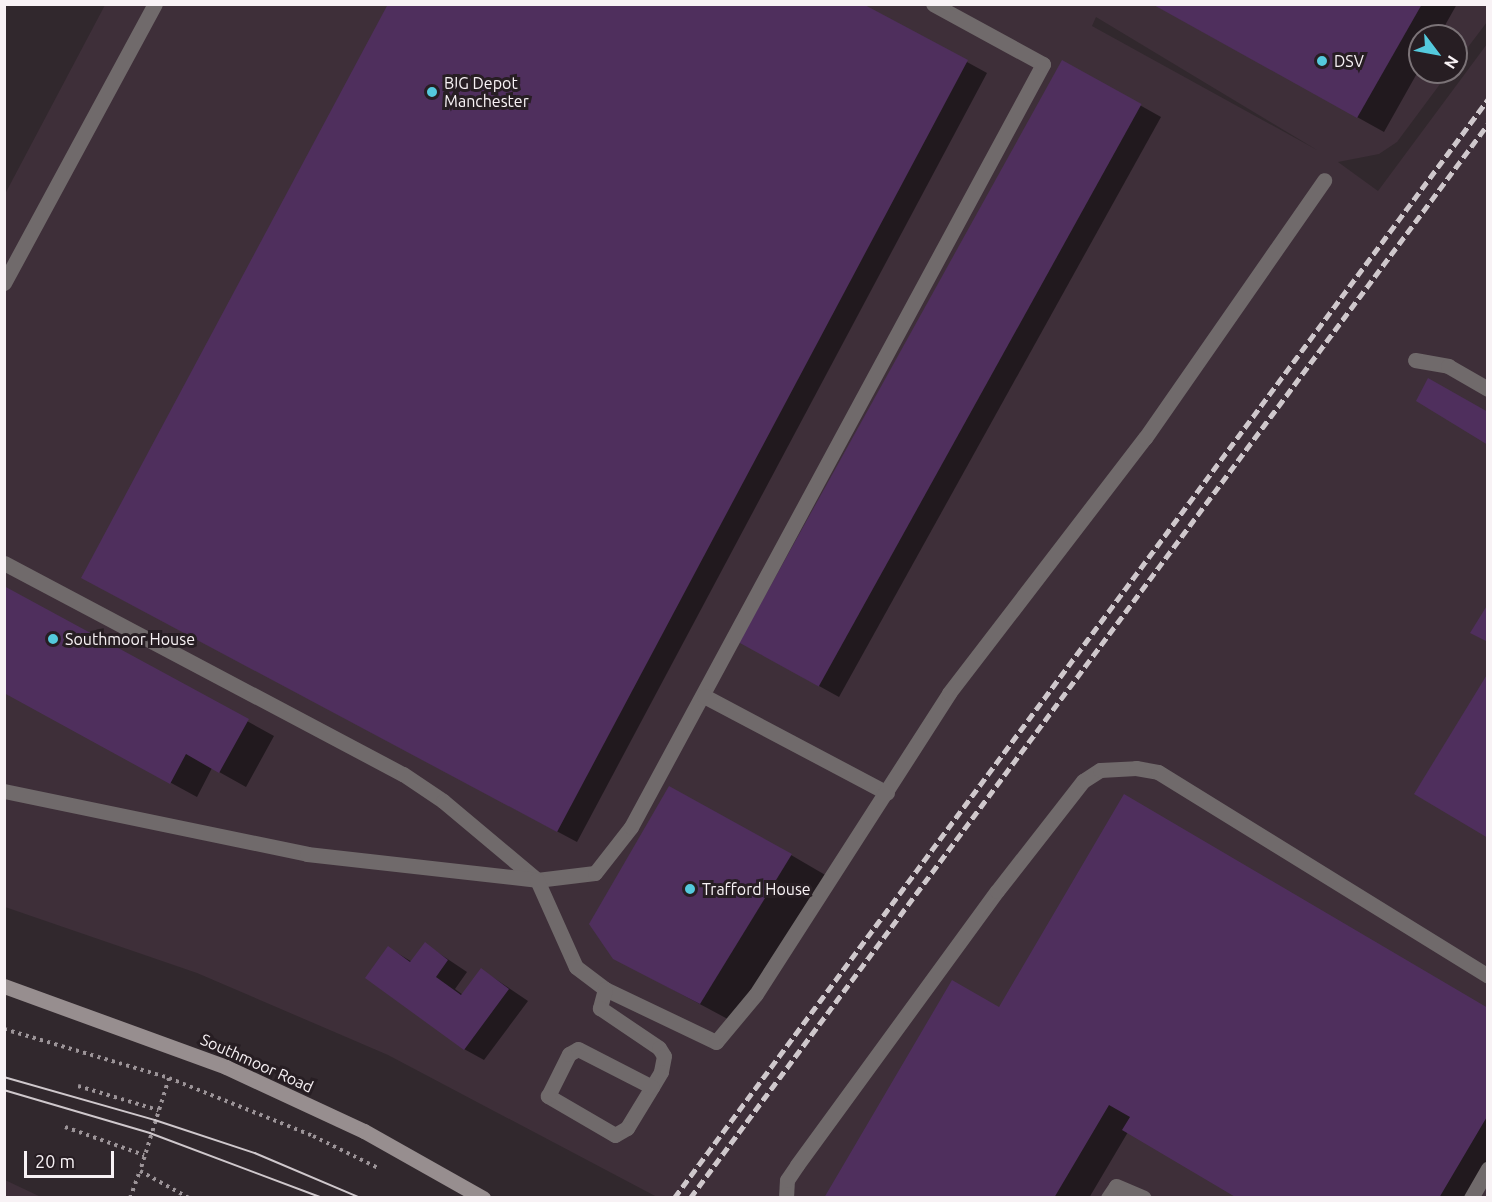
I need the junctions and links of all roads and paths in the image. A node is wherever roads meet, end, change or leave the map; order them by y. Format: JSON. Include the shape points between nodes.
{"nodes":[{"id":1,"x":155,"y":4,"type":"edge"},
{"id":2,"x":933,"y":4,"type":"edge"},
{"id":3,"x":1324,"y":180,"type":"dead end"},
{"id":4,"x":4,"y":283,"type":"edge"},
{"id":5,"x":1415,"y":360,"type":"dead end"},
{"id":6,"x":1488,"y":389,"type":"edge"},
{"id":7,"x":4,"y":563,"type":"edge"},
{"id":8,"x":704,"y":696,"type":"junction"},
{"id":9,"x":4,"y":791,"type":"edge"},
{"id":10,"x":887,"y":793,"type":"junction"},
{"id":11,"x":537,"y":880,"type":"junction"},
{"id":12,"x":1488,"y":976,"type":"edge"},
{"id":13,"x":4,"y":986,"type":"edge"},
{"id":14,"x":605,"y":989,"type":"junction"},
{"id":15,"x":4,"y":1029,"type":"edge"},
{"id":16,"x":170,"y":1078,"type":"junction"},
{"id":17,"x":78,"y":1086,"type":"dead end"},
{"id":18,"x":652,"y":1087,"type":"junction"},
{"id":19,"x":158,"y":1110,"type":"junction"},
{"id":20,"x":65,"y":1127,"type":"dead end"},
{"id":21,"x":144,"y":1155,"type":"junction"},
{"id":22,"x":1488,"y":1168,"type":"edge"},
{"id":23,"x":140,"y":1172,"type":"junction"},
{"id":24,"x":386,"y":1172,"type":"dead end"},
{"id":25,"x":130,"y":1197,"type":"edge"},
{"id":26,"x":189,"y":1197,"type":"edge"},
{"id":27,"x":483,"y":1197,"type":"edge"},
{"id":28,"x":786,"y":1197,"type":"edge"},
{"id":29,"x":1108,"y":1197,"type":"edge"},
{"id":30,"x":1144,"y":1197,"type":"edge"},
{"id":31,"x":1471,"y":1197,"type":"edge"}],
"edges":[{"from":1,"to":4,"type":"lane"},
{"from":2,"to":8,"type":"lane","via":[[1043,64]]},
{"from":3,"to":10,"type":"lane","via":[[1145,438],[949,693]]},
{"from":5,"to":6,"type":"lane","via":[[1448,366]]},
{"from":7,"to":11,"type":"lane","via":[[403,774],[443,801]]},
{"from":8,"to":10,"type":"lane"},
{"from":8,"to":11,"type":"lane","via":[[631,827],[595,873]]},
{"from":9,"to":11,"type":"lane","via":[[307,854]]},
{"from":10,"to":14,"type":"lane","via":[[756,994],[716,1042]]},
{"from":11,"to":14,"type":"lane","via":[[576,967]]},
{"from":12,"to":28,"type":"lane","via":[[1158,772],[1136,768],[1100,770],[1083,781],[997,891],[796,1165],[787,1180]]},
{"from":13,"to":27,"type":"street","name":"Southmoor Road","via":[[226,1067],[363,1131]]},
{"from":14,"to":18,"type":"lane","via":[[600,1008],[652,1042],[664,1056]]},
{"from":15,"to":16,"type":"path"},
{"from":16,"to":19,"type":"path"},
{"from":16,"to":24,"type":"path","via":[[313,1136]]},
{"from":17,"to":19,"type":"path"},
{"from":18,"to":18,"type":"lane","via":[[627,1128],[615,1135],[548,1096],[569,1054],[578,1049]]},
{"from":19,"to":21,"type":"path"},
{"from":20,"to":21,"type":"path"},
{"from":21,"to":23,"type":"path"},
{"from":22,"to":31,"type":"lane"},
{"from":23,"to":25,"type":"path"},
{"from":23,"to":26,"type":"path"},
{"from":29,"to":30,"type":"lane","via":[[1116,1186]]}]}
